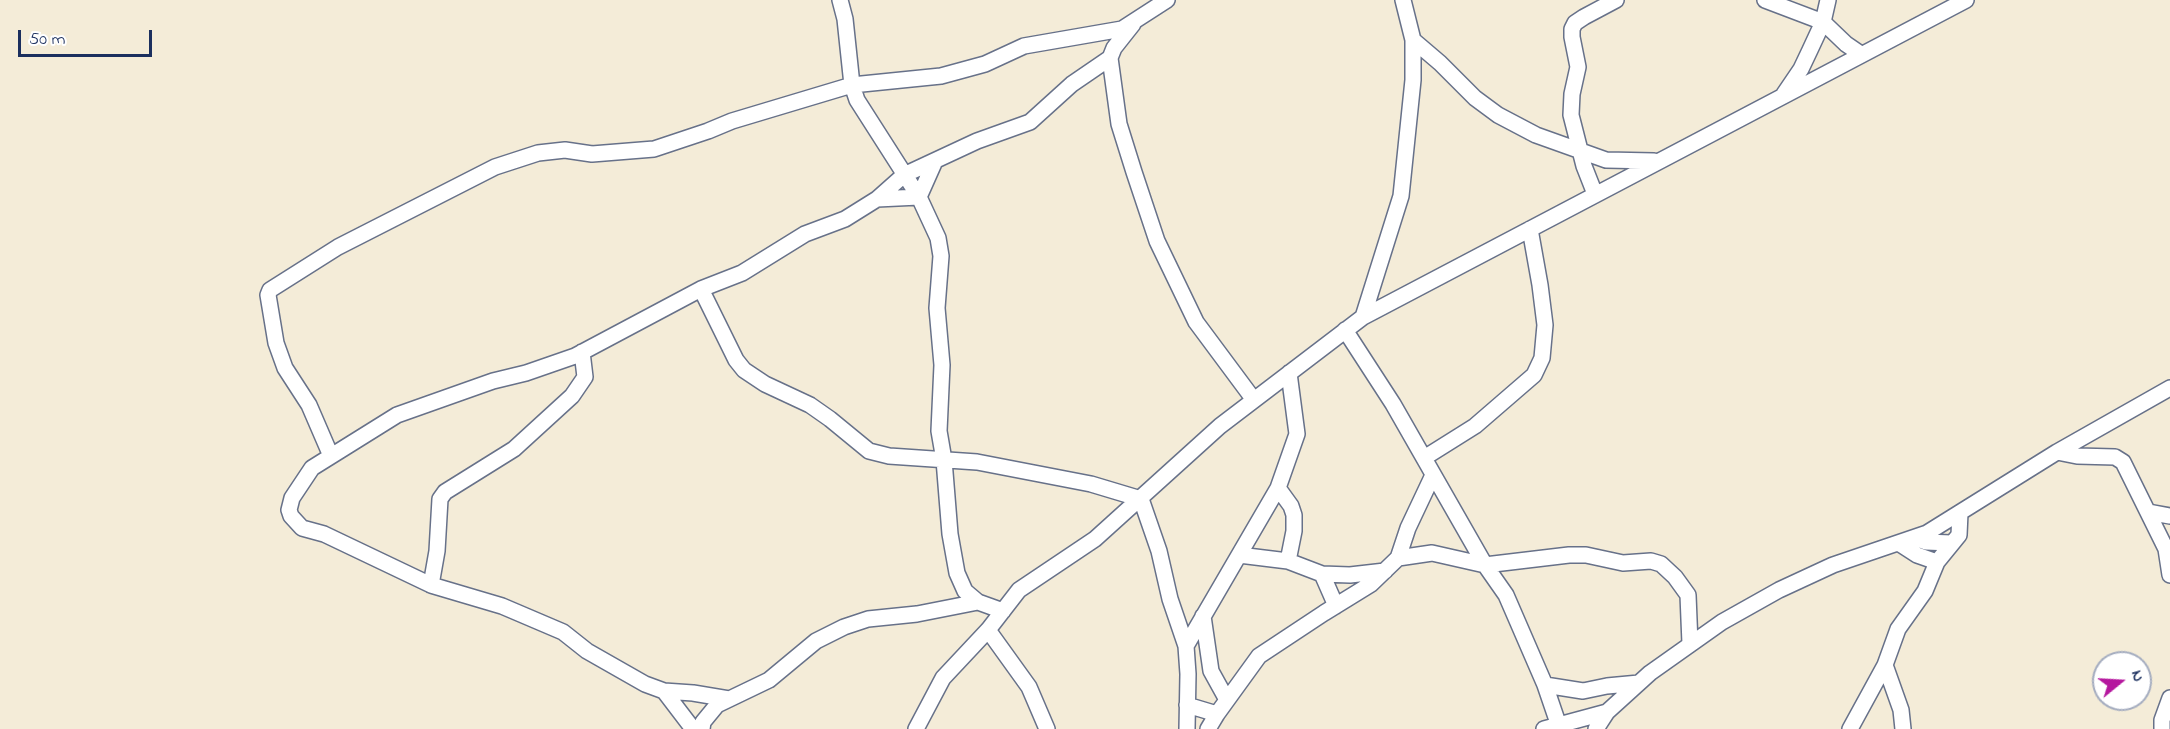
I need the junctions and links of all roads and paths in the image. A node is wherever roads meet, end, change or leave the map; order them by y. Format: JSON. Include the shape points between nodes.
{"nodes":[{"id":1,"x":840,"y":0,"type":"edge"},
{"id":2,"x":1167,"y":0,"type":"edge"},
{"id":3,"x":1403,"y":0,"type":"edge"},
{"id":4,"x":1418,"y":0,"type":"edge"},
{"id":5,"x":1616,"y":0,"type":"edge"},
{"id":6,"x":1765,"y":0,"type":"edge"},
{"id":7,"x":1827,"y":0,"type":"edge"},
{"id":8,"x":1966,"y":0,"type":"edge"},
{"id":9,"x":1148,"y":6,"type":"edge"},
{"id":10,"x":1408,"y":18,"type":"junction"},
{"id":11,"x":1823,"y":22,"type":"junction"},
{"id":12,"x":1133,"y":24,"type":"junction"},
{"id":13,"x":1105,"y":32,"type":"junction"},
{"id":14,"x":1413,"y":40,"type":"junction"},
{"id":15,"x":1810,"y":50,"type":"junction"},
{"id":16,"x":1112,"y":53,"type":"junction"},
{"id":17,"x":1862,"y":55,"type":"junction"},
{"id":18,"x":1825,"y":74,"type":"junction"},
{"id":19,"x":852,"y":85,"type":"junction"},
{"id":20,"x":1782,"y":96,"type":"junction"},
{"id":21,"x":1580,"y":152,"type":"junction"},
{"id":22,"x":935,"y":161,"type":"junction"},
{"id":23,"x":1656,"y":161,"type":"junction"},
{"id":24,"x":904,"y":175,"type":"junction"},
{"id":25,"x":1595,"y":194,"type":"junction"},
{"id":26,"x":919,"y":197,"type":"junction"},
{"id":27,"x":877,"y":199,"type":"junction"},
{"id":28,"x":1530,"y":229,"type":"junction"},
{"id":29,"x":701,"y":290,"type":"junction"},
{"id":30,"x":1363,"y":317,"type":"junction"},
{"id":31,"x":1345,"y":330,"type":"junction"},
{"id":32,"x":582,"y":352,"type":"junction"},
{"id":33,"x":1289,"y":374,"type":"junction"},
{"id":34,"x":2170,"y":388,"type":"edge"},
{"id":35,"x":1254,"y":400,"type":"junction"},
{"id":36,"x":2057,"y":452,"type":"junction"},
{"id":37,"x":331,"y":456,"type":"junction"},
{"id":38,"x":1424,"y":458,"type":"junction"},
{"id":39,"x":944,"y":460,"type":"junction"},
{"id":40,"x":1433,"y":475,"type":"junction"},
{"id":41,"x":1278,"y":488,"type":"junction"},
{"id":42,"x":1996,"y":490,"type":"junction"},
{"id":43,"x":1141,"y":499,"type":"junction"},
{"id":44,"x":2148,"y":512,"type":"junction"},
{"id":45,"x":1960,"y":513,"type":"junction"},
{"id":46,"x":2170,"y":516,"type":"edge"},
{"id":47,"x":1915,"y":538,"type":"junction"},
{"id":48,"x":1955,"y":539,"type":"junction"},
{"id":49,"x":1900,"y":544,"type":"junction"},
{"id":50,"x":1239,"y":555,"type":"junction"},
{"id":51,"x":1398,"y":558,"type":"junction"},
{"id":52,"x":1288,"y":561,"type":"junction"},
{"id":53,"x":1937,"y":562,"type":"junction"},
{"id":54,"x":1485,"y":565,"type":"junction"},
{"id":55,"x":1385,"y":571,"type":"junction"},
{"id":56,"x":1322,"y":574,"type":"junction"},
{"id":57,"x":2170,"y":574,"type":"edge"},
{"id":58,"x":431,"y":585,"type":"junction"},
{"id":59,"x":978,"y":602,"type":"junction"},
{"id":60,"x":1336,"y":606,"type":"junction"},
{"id":61,"x":1003,"y":610,"type":"junction"},
{"id":62,"x":1203,"y":616,"type":"junction"},
{"id":63,"x":988,"y":630,"type":"junction"},
{"id":64,"x":1690,"y":644,"type":"junction"},
{"id":65,"x":1186,"y":646,"type":"junction"},
{"id":66,"x":1885,"y":665,"type":"junction"},
{"id":67,"x":1638,"y":683,"type":"junction"},
{"id":68,"x":1545,"y":685,"type":"junction"},
{"id":69,"x":664,"y":691,"type":"junction"},
{"id":70,"x":2170,"y":698,"type":"edge"},
{"id":71,"x":729,"y":699,"type":"junction"},
{"id":72,"x":1227,"y":700,"type":"junction"},
{"id":73,"x":1187,"y":705,"type":"junction"},
{"id":74,"x":1607,"y":712,"type":"junction"},
{"id":75,"x":1217,"y":714,"type":"junction"},
{"id":76,"x":918,"y":727,"type":"edge"},
{"id":77,"x":1554,"y":728,"type":"edge"},
{"id":78,"x":693,"y":729,"type":"edge"},
{"id":79,"x":702,"y":729,"type":"edge"},
{"id":80,"x":1047,"y":729,"type":"edge"},
{"id":81,"x":1187,"y":729,"type":"edge"},
{"id":82,"x":1208,"y":729,"type":"edge"},
{"id":83,"x":1596,"y":729,"type":"edge"},
{"id":84,"x":1850,"y":729,"type":"edge"},
{"id":85,"x":1903,"y":729,"type":"edge"},
{"id":86,"x":2162,"y":729,"type":"edge"}],
"edges":[{"from":1,"to":19,"type":"street"},
{"from":2,"to":9,"type":"street"},
{"from":3,"to":10,"type":"street"},
{"from":4,"to":10,"type":"street"},
{"from":5,"to":21,"type":"street","via":[[1584,17],[1572,29],[1578,67],[1571,115]]},
{"from":6,"to":11,"type":"street"},
{"from":7,"to":11,"type":"street"},
{"from":8,"to":17,"type":"street"},
{"from":9,"to":12,"type":"street"},
{"from":10,"to":14,"type":"street"},
{"from":11,"to":15,"type":"street"},
{"from":11,"to":17,"type":"street"},
{"from":12,"to":13,"type":"street"},
{"from":12,"to":16,"type":"street"},
{"from":13,"to":16,"type":"street"},
{"from":13,"to":19,"type":"street","via":[[1024,46],[986,64],[941,76]]},
{"from":14,"to":21,"type":"street","via":[[1474,98],[1498,115]]},
{"from":14,"to":30,"type":"street","via":[[1413,80],[1401,196]]},
{"from":15,"to":18,"type":"street"},
{"from":15,"to":20,"type":"street"},
{"from":16,"to":22,"type":"street","via":[[1030,122]]},
{"from":16,"to":35,"type":"street","via":[[1119,124],[1157,241],[1196,322]]},
{"from":17,"to":18,"type":"street"},
{"from":18,"to":20,"type":"street"},
{"from":19,"to":24,"type":"street","via":[[857,100]]},
{"from":19,"to":37,"type":"street","via":[[654,149],[592,154],[550,150],[495,167],[338,247],[270,290],[269,309],[276,343]]},
{"from":20,"to":23,"type":"street"},
{"from":21,"to":23,"type":"street","via":[[1606,160]]},
{"from":21,"to":25,"type":"street"},
{"from":22,"to":24,"type":"street"},
{"from":22,"to":26,"type":"street"},
{"from":23,"to":25,"type":"street"},
{"from":24,"to":26,"type":"street"},
{"from":24,"to":27,"type":"street"},
{"from":25,"to":28,"type":"street"},
{"from":26,"to":27,"type":"street"},
{"from":26,"to":39,"type":"street","via":[[939,238],[941,256],[937,308],[942,365],[939,431]]},
{"from":27,"to":29,"type":"street","via":[[845,219],[805,234],[742,273]]},
{"from":28,"to":30,"type":"street"},
{"from":28,"to":38,"type":"street","via":[[1545,325],[1542,358],[1534,375],[1475,426]]},
{"from":29,"to":32,"type":"street"},
{"from":29,"to":39,"type":"street","via":[[744,370],[810,405],[869,452]]},
{"from":30,"to":31,"type":"street"},
{"from":31,"to":33,"type":"street"},
{"from":31,"to":38,"type":"street"},
{"from":32,"to":37,"type":"street","via":[[397,415]]},
{"from":32,"to":58,"type":"street","via":[[585,377],[572,396],[514,449],[445,492],[440,500]]},
{"from":33,"to":35,"type":"street"},
{"from":33,"to":41,"type":"street","via":[[1297,434]]},
{"from":34,"to":36,"type":"street"},
{"from":35,"to":43,"type":"street"},
{"from":36,"to":42,"type":"street"},
{"from":36,"to":44,"type":"street","via":[[2115,457],[2123,462]]},
{"from":37,"to":58,"type":"street","via":[[312,468],[292,498],[291,516],[302,528],[324,534]]},
{"from":38,"to":40,"type":"street"},
{"from":39,"to":43,"type":"street","via":[[1041,473]]},
{"from":39,"to":59,"type":"street","via":[[957,573],[965,591]]},
{"from":40,"to":51,"type":"street"},
{"from":40,"to":54,"type":"street"},
{"from":41,"to":50,"type":"street"},
{"from":41,"to":52,"type":"street","via":[[1294,515]]},
{"from":42,"to":45,"type":"street"},
{"from":42,"to":48,"type":"street"},
{"from":43,"to":61,"type":"street","via":[[1095,539],[1019,590]]},
{"from":43,"to":65,"type":"street"},
{"from":44,"to":46,"type":"street"},
{"from":44,"to":57,"type":"street","via":[[2166,549]]},
{"from":45,"to":47,"type":"street"},
{"from":45,"to":48,"type":"street"},
{"from":47,"to":48,"type":"street","via":[[1926,542]]},
{"from":47,"to":49,"type":"street"},
{"from":48,"to":53,"type":"street"},
{"from":49,"to":53,"type":"street"},
{"from":49,"to":64,"type":"street","via":[[1833,565],[1779,590]]},
{"from":50,"to":52,"type":"street"},
{"from":50,"to":62,"type":"street"},
{"from":51,"to":54,"type":"street","via":[[1432,554]]},
{"from":51,"to":55,"type":"street"},
{"from":52,"to":56,"type":"street"},
{"from":53,"to":66,"type":"street","via":[[1925,591],[1898,629]]},
{"from":54,"to":64,"type":"street","via":[[1586,555],[1616,563],[1661,564],[1688,595]]},
{"from":54,"to":68,"type":"street","via":[[1506,595]]},
{"from":55,"to":56,"type":"street"},
{"from":55,"to":60,"type":"street"},
{"from":56,"to":60,"type":"street"},
{"from":58,"to":69,"type":"street","via":[[502,606],[563,632],[586,651]]},
{"from":59,"to":61,"type":"street"},
{"from":59,"to":71,"type":"street","via":[[868,619],[844,627],[816,641],[769,680]]},
{"from":60,"to":72,"type":"street","via":[[1259,656]]},
{"from":61,"to":63,"type":"street"},
{"from":62,"to":65,"type":"street"},
{"from":62,"to":72,"type":"street","via":[[1211,671]]},
{"from":63,"to":76,"type":"street","via":[[943,678]]},
{"from":63,"to":80,"type":"street","via":[[1029,687]]},
{"from":64,"to":67,"type":"street"},
{"from":65,"to":73,"type":"street"},
{"from":66,"to":84,"type":"street"},
{"from":66,"to":85,"type":"street","via":[[1901,710]]},
{"from":67,"to":68,"type":"street","via":[[1582,692]]},
{"from":67,"to":74,"type":"street"},
{"from":68,"to":77,"type":"street"},
{"from":69,"to":71,"type":"street"},
{"from":69,"to":78,"type":"street"},
{"from":70,"to":86,"type":"street"},
{"from":71,"to":79,"type":"street","via":[[717,705]]},
{"from":72,"to":75,"type":"street"},
{"from":73,"to":75,"type":"street"},
{"from":73,"to":81,"type":"street"},
{"from":74,"to":77,"type":"street"},
{"from":74,"to":83,"type":"street"},
{"from":75,"to":82,"type":"street"}]}
